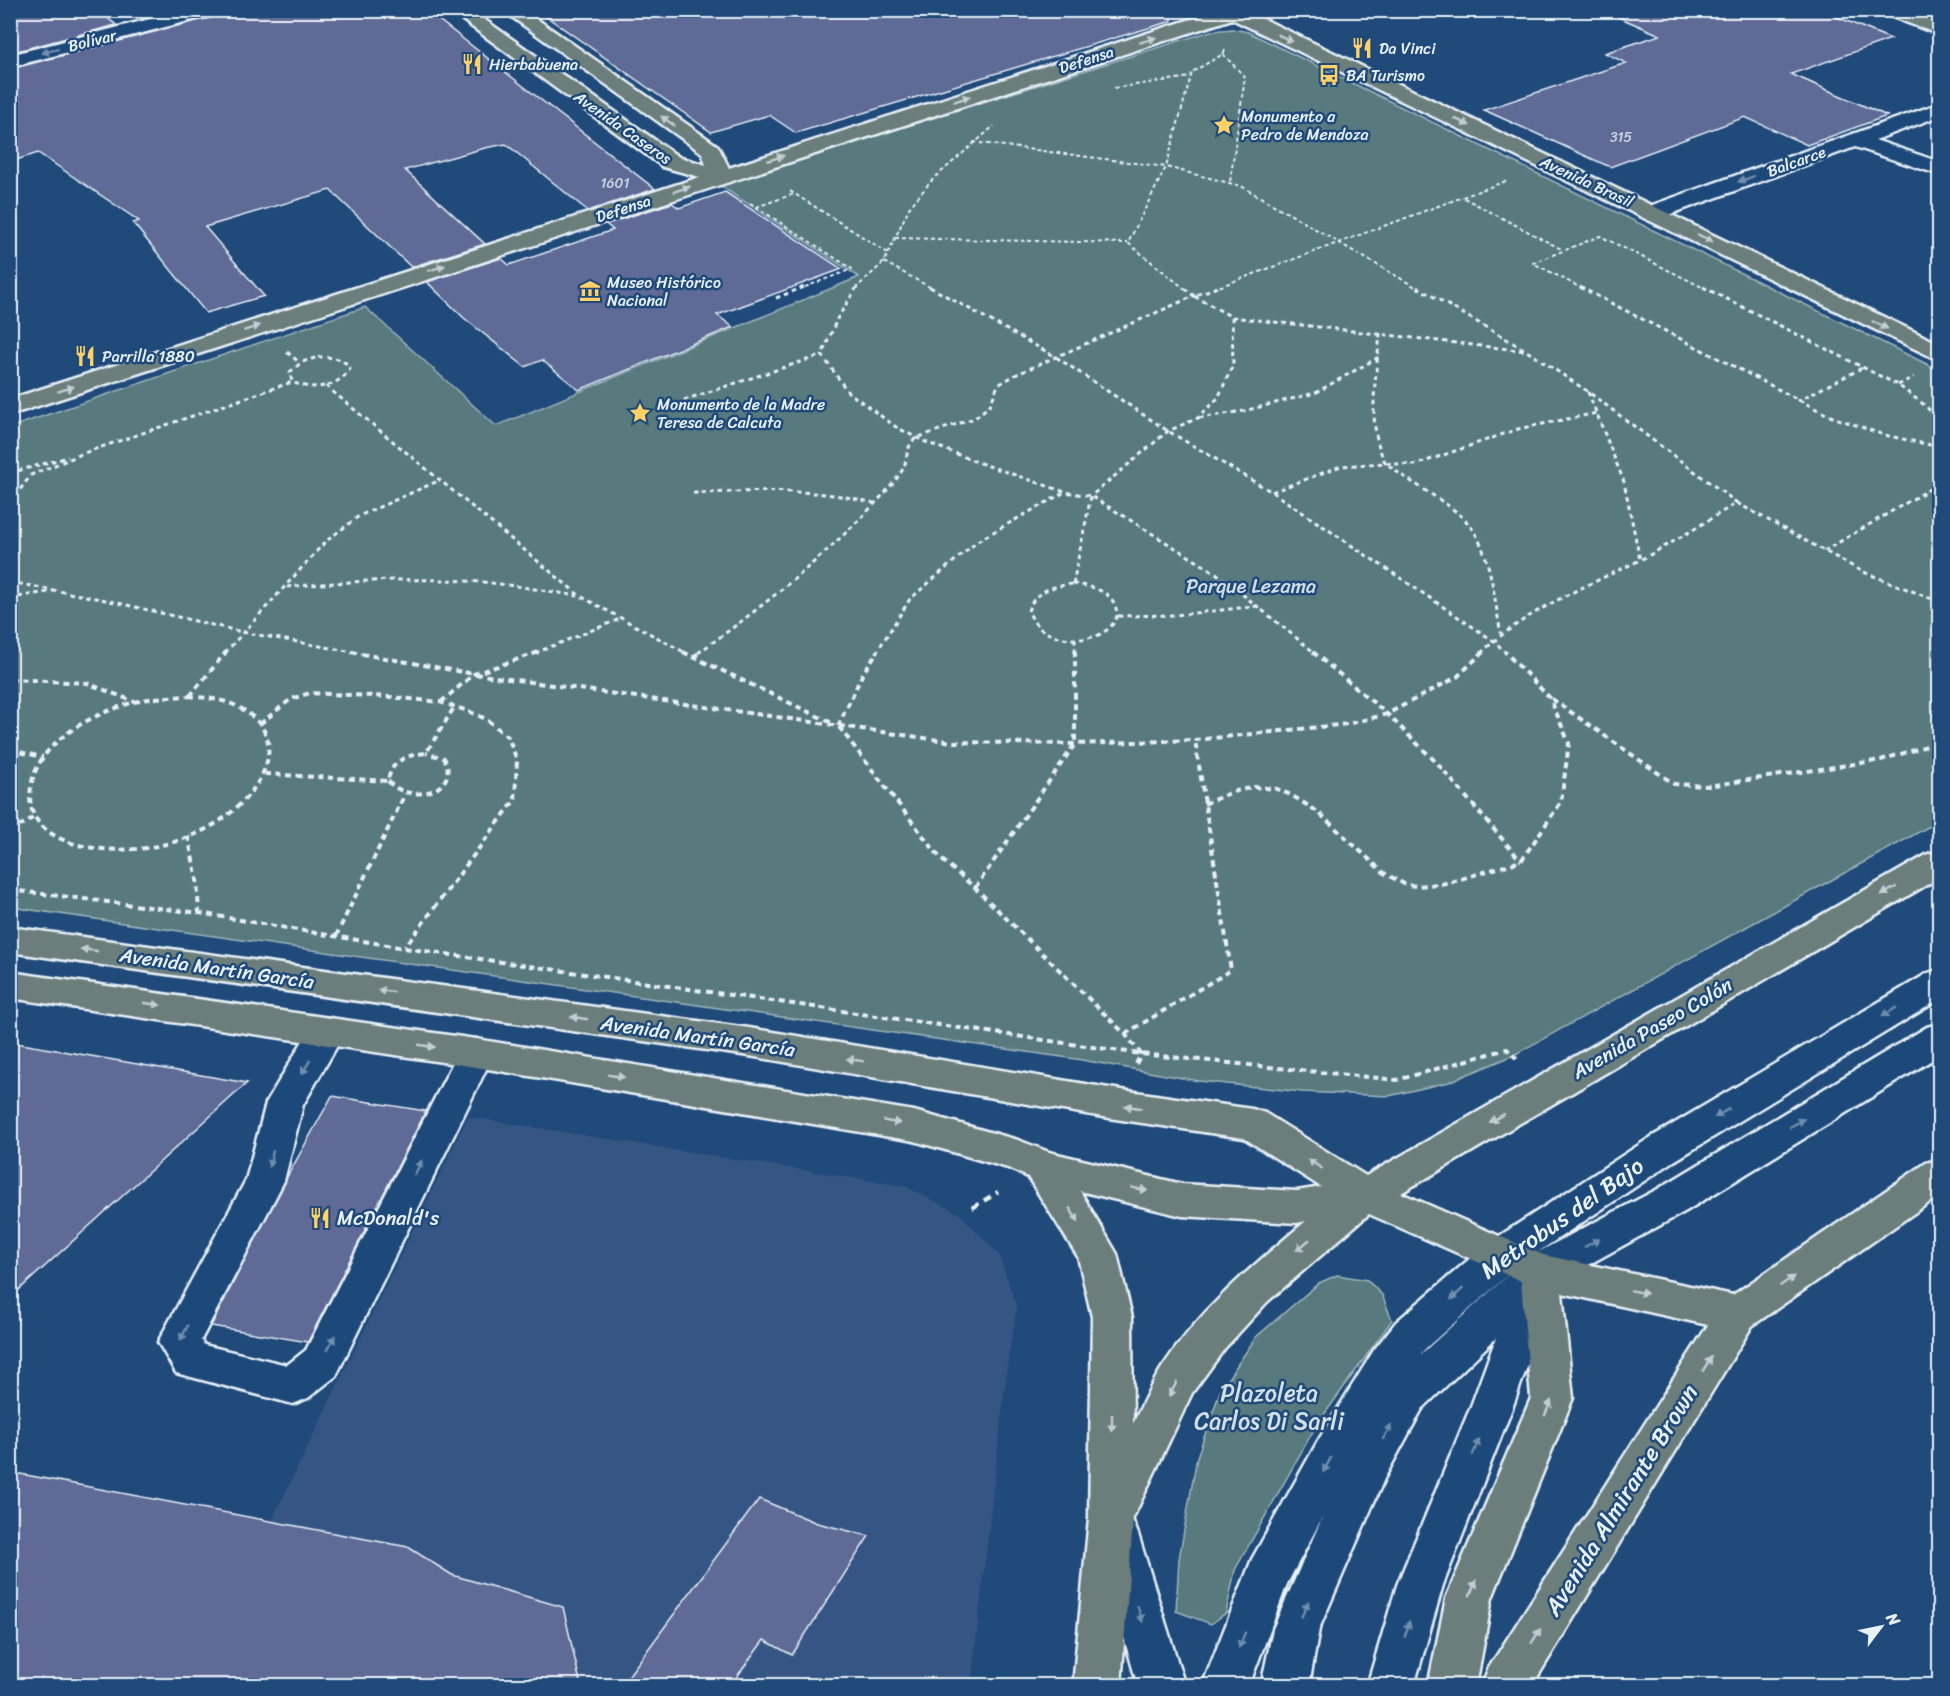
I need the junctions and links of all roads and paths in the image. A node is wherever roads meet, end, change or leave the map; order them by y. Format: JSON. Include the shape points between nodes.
{"nodes":[{"id":1,"x":209,"y":10,"type":"edge"},
{"id":2,"x":458,"y":10,"type":"edge"},
{"id":3,"x":511,"y":10,"type":"edge"},
{"id":4,"x":1891,"y":10,"type":"edge"},
{"id":5,"x":1238,"y":14,"type":"edge"},
{"id":6,"x":1940,"y":29,"type":"edge"},
{"id":7,"x":1223,"y":54,"type":"junction"},
{"id":8,"x":10,"y":61,"type":"edge"},
{"id":9,"x":1191,"y":77,"type":"junction"},
{"id":10,"x":1105,"y":90,"type":"dead end"},
{"id":11,"x":1940,"y":109,"type":"edge"},
{"id":12,"x":1000,"y":122,"type":"dead end"},
{"id":13,"x":1855,"y":140,"type":"junction"},
{"id":14,"x":972,"y":142,"type":"junction"},
{"id":15,"x":752,"y":166,"type":"junction"},
{"id":16,"x":1166,"y":167,"type":"junction"},
{"id":17,"x":1940,"y":169,"type":"edge"},
{"id":18,"x":721,"y":176,"type":"junction"},
{"id":19,"x":1512,"y":179,"type":"dead end"},
{"id":20,"x":1230,"y":182,"type":"junction"},
{"id":21,"x":795,"y":193,"type":"junction"},
{"id":22,"x":1462,"y":197,"type":"junction"},
{"id":23,"x":749,"y":202,"type":"dead end"},
{"id":24,"x":756,"y":207,"type":"junction"},
{"id":25,"x":1652,"y":213,"type":"junction"},
{"id":26,"x":895,"y":238,"type":"junction"},
{"id":27,"x":1128,"y":243,"type":"junction"},
{"id":28,"x":1339,"y":243,"type":"junction"},
{"id":29,"x":1564,"y":251,"type":"junction"},
{"id":30,"x":888,"y":253,"type":"junction"},
{"id":31,"x":884,"y":262,"type":"junction"},
{"id":32,"x":1194,"y":296,"type":"junction"},
{"id":33,"x":776,"y":298,"type":"dead end"},
{"id":34,"x":1232,"y":316,"type":"junction"},
{"id":35,"x":1380,"y":333,"type":"junction"},
{"id":36,"x":1527,"y":351,"type":"junction"},
{"id":37,"x":1940,"y":354,"type":"edge"},
{"id":38,"x":822,"y":355,"type":"junction"},
{"id":39,"x":1056,"y":357,"type":"junction"},
{"id":40,"x":1379,"y":357,"type":"junction"},
{"id":41,"x":1864,"y":367,"type":"junction"},
{"id":42,"x":292,"y":382,"type":"junction"},
{"id":43,"x":326,"y":386,"type":"junction"},
{"id":44,"x":1587,"y":391,"type":"junction"},
{"id":45,"x":684,"y":400,"type":"dead end"},
{"id":46,"x":1797,"y":401,"type":"junction"},
{"id":47,"x":10,"y":407,"type":"edge"},
{"id":48,"x":1597,"y":413,"type":"junction"},
{"id":49,"x":1198,"y":418,"type":"junction"},
{"id":50,"x":1940,"y":425,"type":"edge"},
{"id":51,"x":1168,"y":430,"type":"junction"},
{"id":52,"x":915,"y":438,"type":"junction"},
{"id":53,"x":1940,"y":447,"type":"edge"},
{"id":54,"x":84,"y":453,"type":"junction"},
{"id":55,"x":1385,"y":463,"type":"junction"},
{"id":56,"x":10,"y":473,"type":"edge"},
{"id":57,"x":438,"y":481,"type":"junction"},
{"id":58,"x":1940,"y":483,"type":"edge"},
{"id":59,"x":1065,"y":492,"type":"junction"},
{"id":60,"x":1272,"y":492,"type":"junction"},
{"id":61,"x":693,"y":493,"type":"dead end"},
{"id":62,"x":1091,"y":496,"type":"junction"},
{"id":63,"x":10,"y":503,"type":"edge"},
{"id":64,"x":1737,"y":503,"type":"junction"},
{"id":65,"x":875,"y":504,"type":"junction"},
{"id":66,"x":1823,"y":551,"type":"junction"},
{"id":67,"x":1640,"y":560,"type":"junction"},
{"id":68,"x":10,"y":582,"type":"edge"},
{"id":69,"x":1073,"y":584,"type":"junction"},
{"id":70,"x":286,"y":587,"type":"junction"},
{"id":71,"x":58,"y":591,"type":"junction"},
{"id":72,"x":580,"y":596,"type":"junction"},
{"id":73,"x":10,"y":598,"type":"edge"},
{"id":74,"x":1940,"y":602,"type":"edge"},
{"id":75,"x":1258,"y":606,"type":"junction"},
{"id":76,"x":1118,"y":616,"type":"junction"},
{"id":77,"x":621,"y":619,"type":"junction"},
{"id":78,"x":242,"y":632,"type":"junction"},
{"id":79,"x":1501,"y":634,"type":"junction"},
{"id":80,"x":1075,"y":639,"type":"junction"},
{"id":81,"x":1494,"y":641,"type":"junction"},
{"id":82,"x":693,"y":657,"type":"junction"},
{"id":83,"x":474,"y":674,"type":"junction"},
{"id":84,"x":10,"y":679,"type":"edge"},
{"id":85,"x":189,"y":696,"type":"junction"},
{"id":86,"x":1550,"y":698,"type":"junction"},
{"id":87,"x":135,"y":702,"type":"junction"},
{"id":88,"x":440,"y":702,"type":"junction"},
{"id":89,"x":455,"y":706,"type":"junction"},
{"id":90,"x":1387,"y":714,"type":"junction"},
{"id":91,"x":260,"y":724,"type":"junction"},
{"id":92,"x":838,"y":726,"type":"junction"},
{"id":93,"x":1195,"y":740,"type":"junction"},
{"id":94,"x":1940,"y":742,"type":"edge"},
{"id":95,"x":1075,"y":744,"type":"junction"},
{"id":96,"x":10,"y":750,"type":"edge"},
{"id":97,"x":426,"y":753,"type":"junction"},
{"id":98,"x":43,"y":757,"type":"junction"},
{"id":99,"x":265,"y":774,"type":"junction"},
{"id":100,"x":388,"y":781,"type":"junction"},
{"id":101,"x":405,"y":794,"type":"junction"},
{"id":102,"x":1204,"y":804,"type":"junction"},
{"id":103,"x":34,"y":817,"type":"junction"},
{"id":104,"x":10,"y":832,"type":"edge"},
{"id":105,"x":188,"y":836,"type":"junction"},
{"id":106,"x":1521,"y":861,"type":"junction"},
{"id":107,"x":1940,"y":862,"type":"edge"},
{"id":108,"x":975,"y":888,"type":"junction"},
{"id":109,"x":10,"y":890,"type":"edge"},
{"id":110,"x":199,"y":913,"type":"junction"},
{"id":111,"x":336,"y":936,"type":"junction"},
{"id":112,"x":10,"y":939,"type":"edge"},
{"id":113,"x":404,"y":948,"type":"junction"},
{"id":114,"x":1940,"y":982,"type":"edge"},
{"id":115,"x":10,"y":985,"type":"edge"},
{"id":116,"x":327,"y":1032,"type":"junction"},
{"id":117,"x":1125,"y":1034,"type":"junction"},
{"id":118,"x":1940,"y":1037,"type":"edge"},
{"id":119,"x":476,"y":1053,"type":"junction"},
{"id":120,"x":1141,"y":1054,"type":"junction"},
{"id":121,"x":1548,"y":1089,"type":"junction"},
{"id":122,"x":1115,"y":1104,"type":"junction"},
{"id":123,"x":1042,"y":1166,"type":"junction"},
{"id":124,"x":1940,"y":1174,"type":"edge"},
{"id":125,"x":1365,"y":1195,"type":"junction"},
{"id":126,"x":972,"y":1208,"type":"dead end"},
{"id":127,"x":1501,"y":1256,"type":"junction"},
{"id":128,"x":1540,"y":1270,"type":"junction"},
{"id":129,"x":1738,"y":1314,"type":"junction"},
{"id":130,"x":1112,"y":1518,"type":"junction"},
{"id":131,"x":1097,"y":1686,"type":"edge"},
{"id":132,"x":1162,"y":1686,"type":"edge"},
{"id":133,"x":1225,"y":1686,"type":"edge"},
{"id":134,"x":1286,"y":1686,"type":"edge"},
{"id":135,"x":1390,"y":1686,"type":"edge"},
{"id":136,"x":1452,"y":1686,"type":"edge"},
{"id":137,"x":1505,"y":1686,"type":"edge"}],
"edges":[{"from":1,"to":8,"type":"street","name":"Bolívar","one_way":true},
{"from":2,"to":18,"type":"main road","name":"Avenida Caseros","via":[[671,162]]},
{"from":18,"to":3,"type":"main road","name":"Avenida Caseros","one_way":true,"via":[[711,150]]},
{"from":4,"to":6,"type":"main road"},
{"from":5,"to":7,"type":"path","via":[[1243,31],[1233,34]]},
{"from":15,"to":5,"type":"main road","name":"Defensa","one_way":true},
{"from":5,"to":25,"type":"main road","name":"Avenida Brasil","one_way":true},
{"from":7,"to":9,"type":"path","via":[[1192,72]]},
{"from":7,"to":20,"type":"path","via":[[1245,77]]},
{"from":9,"to":10,"type":"path"},
{"from":9,"to":16,"type":"path"},
{"from":11,"to":13,"type":"street","name":"Balcarce"},
{"from":12,"to":14,"type":"path"},
{"from":13,"to":17,"type":"street"},
{"from":13,"to":25,"type":"street","name":"Balcarce","one_way":true},
{"from":14,"to":16,"type":"path"},
{"from":14,"to":26,"type":"path","via":[[909,208]]},
{"from":15,"to":18,"type":"main road","name":"Defensa"},
{"from":15,"to":21,"type":"path"},
{"from":16,"to":20,"type":"path"},
{"from":16,"to":27,"type":"path"},
{"from":47,"to":18,"type":"main road","name":"Defensa","one_way":true},
{"from":19,"to":22,"type":"path"},
{"from":20,"to":28,"type":"path"},
{"from":21,"to":24,"type":"path"},
{"from":21,"to":30,"type":"path"},
{"from":22,"to":28,"type":"path"},
{"from":22,"to":29,"type":"path"},
{"from":23,"to":24,"type":"path"},
{"from":24,"to":33,"type":"path","via":[[852,269]]},
{"from":25,"to":37,"type":"main road","name":"Avenida Brasil","one_way":true},
{"from":26,"to":27,"type":"path"},
{"from":26,"to":30,"type":"path"},
{"from":27,"to":32,"type":"path"},
{"from":28,"to":32,"type":"path"},
{"from":28,"to":36,"type":"path"},
{"from":29,"to":41,"type":"path","via":[[1600,236]]},
{"from":29,"to":46,"type":"path","via":[[1533,263]]},
{"from":30,"to":31,"type":"path"},
{"from":31,"to":38,"type":"path","via":[[853,291]]},
{"from":31,"to":39,"type":"path"},
{"from":32,"to":34,"type":"path"},
{"from":32,"to":39,"type":"path"},
{"from":34,"to":35,"type":"path"},
{"from":34,"to":49,"type":"path","via":[[1233,365],[1218,398]]},
{"from":35,"to":36,"type":"path"},
{"from":35,"to":40,"type":"path"},
{"from":36,"to":44,"type":"path"},
{"from":38,"to":45,"type":"path"},
{"from":38,"to":52,"type":"path","via":[[847,392]]},
{"from":39,"to":51,"type":"path"},
{"from":39,"to":52,"type":"path","via":[[998,385],[987,411]]},
{"from":40,"to":49,"type":"path","via":[[1315,393]]},
{"from":40,"to":55,"type":"path","via":[[1375,413]]},
{"from":41,"to":46,"type":"path"},
{"from":41,"to":50,"type":"path","via":[[1898,385],[1927,407]]},
{"from":42,"to":43,"type":"path","via":[[306,387]]},
{"from":42,"to":43,"type":"path","via":[[294,368],[308,360],[336,358],[348,364],[348,374],[343,379]]},
{"from":42,"to":54,"type":"path"},
{"from":43,"to":57,"type":"path"},
{"from":44,"to":48,"type":"path"},
{"from":44,"to":64,"type":"path"},
{"from":46,"to":53,"type":"path","via":[[1872,432]]},
{"from":48,"to":55,"type":"path","via":[[1518,429],[1415,465]]},
{"from":48,"to":67,"type":"path","via":[[1624,482]]},
{"from":49,"to":51,"type":"path"},
{"from":51,"to":60,"type":"path"},
{"from":51,"to":62,"type":"path"},
{"from":52,"to":59,"type":"path"},
{"from":52,"to":65,"type":"path","via":[[907,449],[904,468]]},
{"from":54,"to":56,"type":"path"},
{"from":54,"to":63,"type":"path","via":[[31,475]]},
{"from":55,"to":60,"type":"path","via":[[1341,466]]},
{"from":55,"to":79,"type":"path","via":[[1448,504],[1467,521],[1482,543]]},
{"from":57,"to":70,"type":"path","via":[[359,516],[325,542]]},
{"from":57,"to":72,"type":"path"},
{"from":58,"to":66,"type":"path"},
{"from":59,"to":62,"type":"path"},
{"from":59,"to":92,"type":"path","via":[[979,540],[910,599],[862,673]]},
{"from":60,"to":81,"type":"path"},
{"from":61,"to":65,"type":"path","via":[[803,493],[858,498]]},
{"from":62,"to":69,"type":"path"},
{"from":62,"to":75,"type":"path","via":[[1216,573]]},
{"from":64,"to":66,"type":"path"},
{"from":64,"to":67,"type":"path"},
{"from":65,"to":82,"type":"path","via":[[819,560]]},
{"from":66,"to":74,"type":"path","via":[[1910,594]]},
{"from":67,"to":79,"type":"path","via":[[1560,597]]},
{"from":68,"to":71,"type":"path"},
{"from":69,"to":76,"type":"path","via":[[1101,590],[1112,598]]},
{"from":69,"to":80,"type":"path","via":[[1059,585],[1037,595],[1028,611],[1037,627]]},
{"from":70,"to":72,"type":"path","via":[[420,579],[484,582]]},
{"from":70,"to":78,"type":"path"},
{"from":71,"to":73,"type":"path"},
{"from":71,"to":78,"type":"path"},
{"from":72,"to":77,"type":"path"},
{"from":75,"to":76,"type":"path","via":[[1176,615]]},
{"from":75,"to":90,"type":"path"},
{"from":76,"to":80,"type":"path","via":[[1104,632]]},
{"from":77,"to":82,"type":"path"},
{"from":77,"to":83,"type":"path"},
{"from":78,"to":83,"type":"path"},
{"from":78,"to":85,"type":"path"},
{"from":79,"to":81,"type":"path"},
{"from":80,"to":95,"type":"path"},
{"from":81,"to":86,"type":"path"},
{"from":81,"to":90,"type":"path","via":[[1457,677]]},
{"from":82,"to":92,"type":"path"},
{"from":83,"to":88,"type":"path"},
{"from":83,"to":92,"type":"path"},
{"from":84,"to":87,"type":"path","via":[[87,682]]},
{"from":85,"to":87,"type":"path"},
{"from":85,"to":91,"type":"path","via":[[243,709]]},
{"from":86,"to":94,"type":"path","via":[[1674,784],[1708,786],[1881,760]]},
{"from":86,"to":106,"type":"path","via":[[1569,743],[1561,802]]},
{"from":87,"to":98,"type":"path","via":[[99,715],[67,734]]},
{"from":88,"to":89,"type":"path"},
{"from":88,"to":91,"type":"path","via":[[310,693],[291,699]]},
{"from":89,"to":97,"type":"path"},
{"from":89,"to":113,"type":"path","via":[[486,719],[508,737],[517,760],[515,800]]},
{"from":90,"to":93,"type":"path","via":[[1348,724]]},
{"from":90,"to":106,"type":"path","via":[[1438,764]]},
{"from":91,"to":99,"type":"path","via":[[268,739],[270,756]]},
{"from":92,"to":95,"type":"path","via":[[953,742]]},
{"from":92,"to":108,"type":"path","via":[[941,859]]},
{"from":93,"to":95,"type":"path"},
{"from":93,"to":102,"type":"path"},
{"from":95,"to":108,"type":"path"},
{"from":96,"to":98,"type":"path"},
{"from":97,"to":100,"type":"path","via":[[397,762]]},
{"from":97,"to":101,"type":"path","via":[[444,758],[450,766],[449,776],[429,791]]},
{"from":98,"to":103,"type":"path","via":[[33,777],[29,798]]},
{"from":99,"to":100,"type":"path"},
{"from":99,"to":105,"type":"path","via":[[240,805]]},
{"from":100,"to":101,"type":"path"},
{"from":101,"to":111,"type":"path"},
{"from":102,"to":106,"type":"path","via":[[1260,787],[1299,797],[1379,868],[1406,885],[1434,885]]},
{"from":102,"to":117,"type":"path","via":[[1231,970]]},
{"from":103,"to":104,"type":"path"},
{"from":103,"to":105,"type":"path","via":[[51,834],[79,846],[113,851],[151,847]]},
{"from":105,"to":110,"type":"path"},
{"from":107,"to":121,"type":"main road","name":"Avenida Paseo Colón","one_way":true},
{"from":108,"to":117,"type":"path"},
{"from":109,"to":110,"type":"path"},
{"from":110,"to":111,"type":"path"},
{"from":111,"to":113,"type":"path"},
{"from":122,"to":112,"type":"main road","name":"Avenida Martín García","one_way":true,"via":[[749,1042]]},
{"from":113,"to":120,"type":"path"},
{"from":114,"to":127,"type":"street","name":"Metrobus del Bajo","one_way":true,"via":[[1661,1150]]},
{"from":115,"to":116,"type":"main road","one_way":true},
{"from":116,"to":119,"type":"main road","one_way":true},
{"from":116,"to":119,"type":"street","one_way":true,"via":[[285,1102],[265,1181],[179,1342],[191,1360],[293,1385],[321,1364]]},
{"from":117,"to":120,"type":"path"},
{"from":128,"to":118,"type":"street","name":"Metrobus del Bajo","one_way":true,"via":[[1672,1200]]},
{"from":119,"to":123,"type":"main road","one_way":true,"via":[[914,1126],[1018,1155]]},
{"from":120,"to":121,"type":"path","via":[[1397,1080],[1508,1049]]},
{"from":120,"to":122,"type":"path"},
{"from":121,"to":125,"type":"main road","name":"Avenida Paseo Colón","one_way":true},
{"from":125,"to":122,"type":"main road","name":"Avenida Martín García","one_way":true,"via":[[1252,1124]]},
{"from":123,"to":125,"type":"main road","one_way":true,"via":[[1182,1200],[1297,1207]]},
{"from":123,"to":126,"type":"path"},
{"from":123,"to":130,"type":"main road","one_way":true,"via":[[1097,1254],[1112,1317]]},
{"from":129,"to":124,"type":"main road","one_way":true},
{"from":125,"to":127,"type":"main road","name":"Avenida Martín García"},
{"from":125,"to":130,"type":"main road","one_way":true,"via":[[1253,1290],[1210,1335],[1177,1380]]},
{"from":127,"to":128,"type":"main road","name":"Avenida Martín García"},
{"from":127,"to":133,"type":"street","name":"Metrobus del Bajo","one_way":true,"via":[[1411,1335],[1389,1363],[1268,1574]]},
{"from":128,"to":129,"type":"main road","name":"Avenida Martín García","one_way":true},
{"from":134,"to":128,"type":"street","name":"Metrobus del Bajo","one_way":true,"via":[[1296,1629],[1367,1467],[1407,1396]]},
{"from":135,"to":128,"type":"street","name":"Metrobus del Bajo","one_way":true,"via":[[1420,1585],[1492,1406]]},
{"from":136,"to":128,"type":"main road","one_way":true,"via":[[1469,1598],[1552,1398]]},
{"from":137,"to":129,"type":"main road","name":"Avenida Almirante Brown","one_way":true},
{"from":130,"to":131,"type":"main road"},
{"from":130,"to":132,"type":"street","one_way":true}]}
